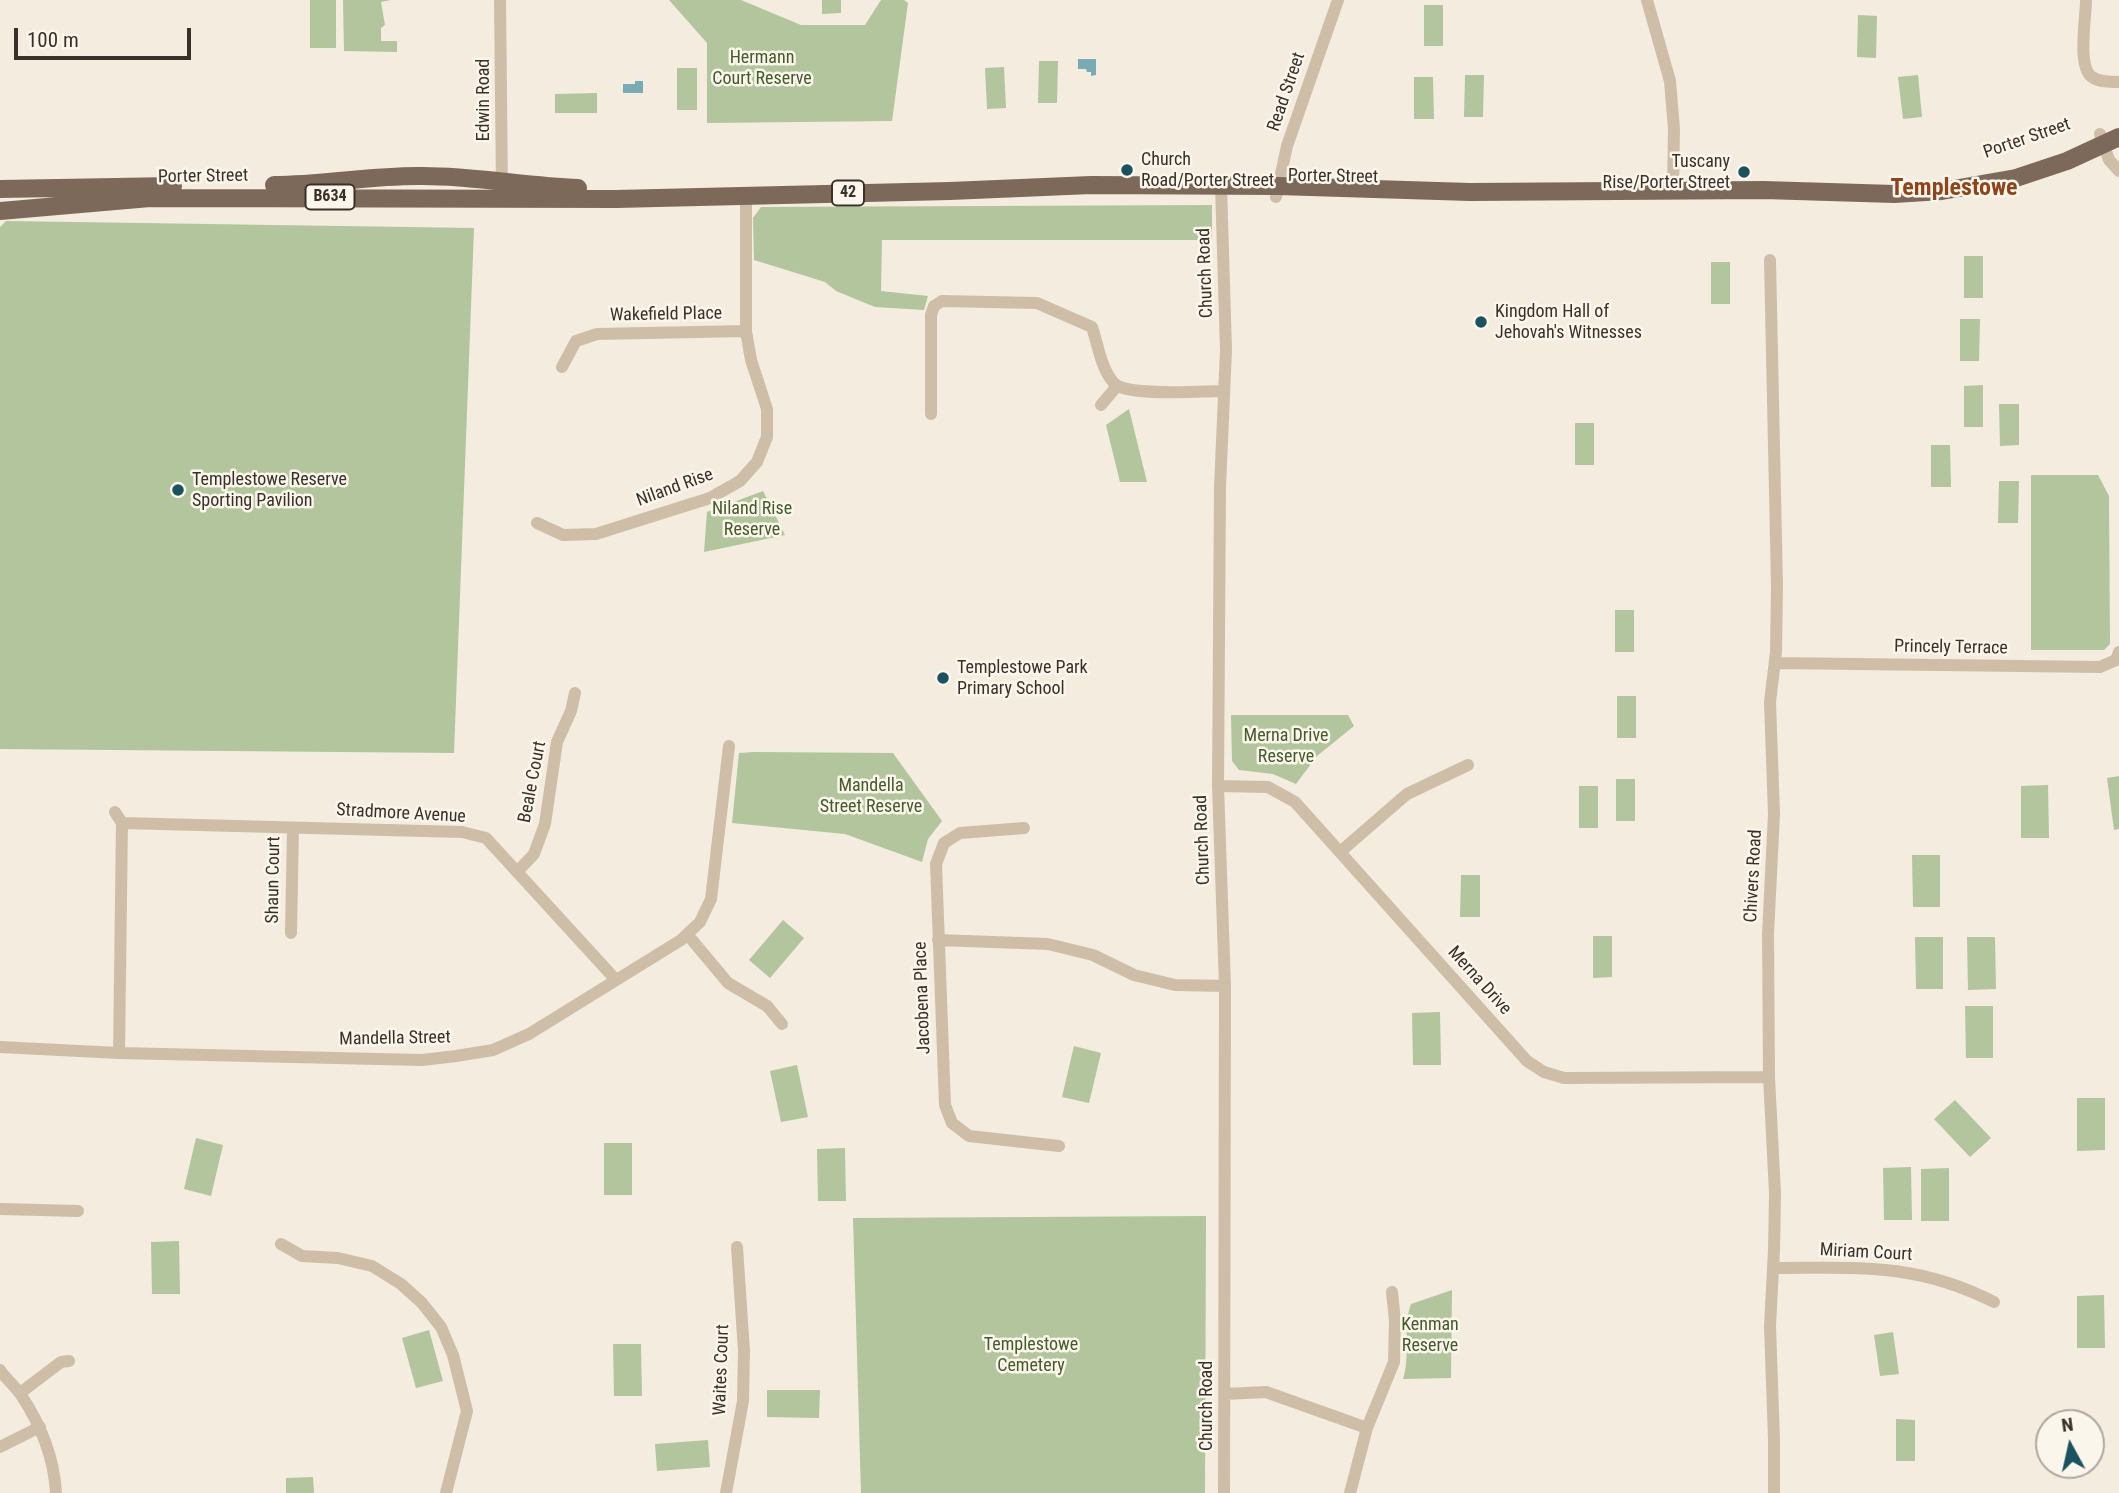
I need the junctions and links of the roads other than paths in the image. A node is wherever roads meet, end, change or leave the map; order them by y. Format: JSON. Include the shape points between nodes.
{"nodes":[{"id":1,"x":500,"y":0,"type":"edge"},
{"id":2,"x":1338,"y":0,"type":"edge"},
{"id":3,"x":1647,"y":0,"type":"edge"},
{"id":4,"x":2086,"y":0,"type":"edge"},
{"id":5,"x":2119,"y":82,"type":"edge"},
{"id":6,"x":2119,"y":124,"type":"edge"},
{"id":7,"x":2110,"y":142,"type":"edge"},
{"id":8,"x":2119,"y":171,"type":"edge"},
{"id":9,"x":391,"y":176,"type":"junction"},
{"id":10,"x":0,"y":189,"type":"edge"},
{"id":11,"x":502,"y":190,"type":"junction"},
{"id":12,"x":1221,"y":191,"type":"junction"},
{"id":13,"x":1277,"y":192,"type":"junction"},
{"id":14,"x":1673,"y":192,"type":"junction"},
{"id":15,"x":746,"y":194,"type":"junction"},
{"id":16,"x":407,"y":198,"type":"junction"},
{"id":17,"x":0,"y":211,"type":"edge"},
{"id":18,"x":1770,"y":260,"type":"dead end"},
{"id":19,"x":746,"y":331,"type":"junction"},
{"id":20,"x":562,"y":367,"type":"dead end"},
{"id":21,"x":1117,"y":386,"type":"junction"},
{"id":22,"x":1224,"y":391,"type":"junction"},
{"id":23,"x":1101,"y":405,"type":"dead end"},
{"id":24,"x":931,"y":414,"type":"dead end"},
{"id":25,"x":537,"y":523,"type":"dead end"},
{"id":26,"x":2119,"y":652,"type":"edge"},
{"id":27,"x":1775,"y":663,"type":"junction"},
{"id":28,"x":575,"y":693,"type":"dead end"},
{"id":29,"x":729,"y":746,"type":"dead end"},
{"id":30,"x":1468,"y":765,"type":"dead end"},
{"id":31,"x":1218,"y":786,"type":"junction"},
{"id":32,"x":293,"y":828,"type":"junction"},
{"id":33,"x":1024,"y":828,"type":"dead end"},
{"id":34,"x":1340,"y":852,"type":"junction"},
{"id":35,"x":517,"y":872,"type":"junction"},
{"id":36,"x":291,"y":933,"type":"dead end"},
{"id":37,"x":687,"y":934,"type":"junction"},
{"id":38,"x":938,"y":940,"type":"junction"},
{"id":39,"x":616,"y":980,"type":"junction"},
{"id":40,"x":1226,"y":986,"type":"junction"},
{"id":41,"x":782,"y":1024,"type":"dead end"},
{"id":42,"x":0,"y":1047,"type":"edge"},
{"id":43,"x":119,"y":1053,"type":"junction"},
{"id":44,"x":1769,"y":1077,"type":"junction"},
{"id":45,"x":1059,"y":1146,"type":"dead end"},
{"id":46,"x":0,"y":1209,"type":"edge"},
{"id":47,"x":78,"y":1211,"type":"dead end"},
{"id":48,"x":281,"y":1244,"type":"dead end"},
{"id":49,"x":737,"y":1247,"type":"dead end"},
{"id":50,"x":1773,"y":1268,"type":"junction"},
{"id":51,"x":1392,"y":1292,"type":"dead end"},
{"id":52,"x":1994,"y":1302,"type":"dead end"},
{"id":53,"x":69,"y":1361,"type":"dead end"},
{"id":54,"x":0,"y":1370,"type":"edge"},
{"id":55,"x":20,"y":1393,"type":"junction"},
{"id":56,"x":1226,"y":1394,"type":"junction"},
{"id":57,"x":40,"y":1427,"type":"junction"},
{"id":58,"x":1367,"y":1428,"type":"junction"},
{"id":59,"x":0,"y":1447,"type":"edge"},
{"id":60,"x":56,"y":1493,"type":"edge"},
{"id":61,"x":446,"y":1493,"type":"edge"},
{"id":62,"x":726,"y":1493,"type":"edge"},
{"id":63,"x":1224,"y":1493,"type":"edge"},
{"id":64,"x":1350,"y":1493,"type":"edge"},
{"id":65,"x":1774,"y":1493,"type":"edge"}],
"edges":[{"from":1,"to":11,"type":"street","name":"Edwin Road"},
{"from":2,"to":13,"type":"street","name":"Read Street","via":[[1287,146]]},
{"from":3,"to":14,"type":"street","via":[[1670,80]]},
{"from":4,"to":5,"type":"street","via":[[2085,70],[2101,81]]},
{"from":6,"to":7,"type":"main road","number":"42"},
{"from":7,"to":8,"type":"street","via":[[2109,160]]},
{"from":7,"to":14,"type":"main road","name":"Porter Street","number":"42","via":[[2036,173],[1942,191]]},
{"from":9,"to":10,"type":"main road","name":"Porter Street","number":"B634","via":[[297,185]]},
{"from":9,"to":11,"type":"main road","name":"Porter Street","number":"B634","via":[[459,176]]},
{"from":9,"to":16,"type":"street","via":[[406,184]]},
{"from":11,"to":15,"type":"main road","name":"Porter Street","number":"B634","via":[[616,199]]},
{"from":11,"to":16,"type":"main road","name":"Porter Street","number":"B634"},
{"from":12,"to":13,"type":"main road","name":"Porter Street","number":"42"},
{"from":12,"to":15,"type":"main road","name":"Porter Street","number":"42"},
{"from":12,"to":22,"type":"street","name":"Church Road"},
{"from":13,"to":14,"type":"main road","name":"Porter Street","number":"42","via":[[1508,203]]},
{"from":15,"to":19,"type":"street","name":"Niland Rise"},
{"from":16,"to":17,"type":"main road","name":"Porter Street","number":"B634","via":[[150,198]]},
{"from":18,"to":27,"type":"street","name":"Chivers Road"},
{"from":19,"to":20,"type":"street","name":"Wakefield Place","via":[[597,334],[576,341]]},
{"from":19,"to":25,"type":"street","name":"Niland Rise","via":[[767,409],[767,437],[757,462],[740,481],[710,498],[596,534],[563,535]]},
{"from":21,"to":22,"type":"street","via":[[1136,392]]},
{"from":21,"to":23,"type":"street"},
{"from":21,"to":24,"type":"street","via":[[1106,372],[1092,327],[1067,314],[1037,303],[942,301],[934,306],[932,315]]},
{"from":22,"to":31,"type":"street","name":"Church Road"},
{"from":26,"to":27,"type":"street","name":"Princely Terrace","via":[[2116,660],[2100,667]]},
{"from":27,"to":44,"type":"street","name":"Chivers Road","via":[[1770,702],[1774,827],[1768,934]]},
{"from":28,"to":35,"type":"street","name":"Beale Court","via":[[557,742],[545,824],[534,854]]},
{"from":29,"to":37,"type":"street","name":"Mandella Street","via":[[711,899],[700,922]]},
{"from":30,"to":34,"type":"street","via":[[1407,793]]},
{"from":31,"to":34,"type":"street","name":"Merna Drive","via":[[1268,788],[1296,802]]},
{"from":31,"to":40,"type":"street","name":"Church Road"},
{"from":32,"to":35,"type":"street","name":"Stradmore Avenue","via":[[462,832],[486,838]]},
{"from":32,"to":36,"type":"street","name":"Shaun Court"},
{"from":32,"to":43,"type":"street","name":"Stradmore Avenue","via":[[119,818]]},
{"from":33,"to":38,"type":"street","name":"Jacobena Place","via":[[960,833],[944,843],[936,864]]},
{"from":34,"to":44,"type":"street","name":"Merna Drive","via":[[1527,1061],[1544,1072],[1564,1077]]},
{"from":35,"to":39,"type":"street","name":"Stradmore Avenue"},
{"from":37,"to":39,"type":"street","name":"Mandella Street"},
{"from":37,"to":41,"type":"street","via":[[729,983],[766,1006]]},
{"from":38,"to":40,"type":"street","via":[[1048,944],[1175,985]]},
{"from":38,"to":45,"type":"street","name":"Jacobena Place","via":[[944,1105],[952,1123],[969,1136]]},
{"from":39,"to":43,"type":"street","name":"Mandella Street","via":[[528,1034],[493,1050],[456,1056],[422,1060]]},
{"from":40,"to":56,"type":"street","name":"Church Road"},
{"from":42,"to":43,"type":"street","name":"Mandella Street"},
{"from":44,"to":50,"type":"street","name":"Chivers Road","via":[[1775,1193]]},
{"from":46,"to":47,"type":"street"},
{"from":48,"to":61,"type":"street","via":[[302,1256],[372,1266],[401,1284],[441,1328],[467,1411]]},
{"from":49,"to":62,"type":"street","name":"Waites Court","via":[[743,1401]]},
{"from":50,"to":52,"type":"street","name":"Miriam Court","via":[[1880,1268],[1914,1273],[1964,1287]]},
{"from":50,"to":65,"type":"street","name":"Chivers Road"},
{"from":51,"to":58,"type":"street","via":[[1394,1362]]},
{"from":53,"to":55,"type":"street","via":[[61,1362]]},
{"from":54,"to":55,"type":"street"},
{"from":55,"to":57,"type":"street"},
{"from":56,"to":58,"type":"street","via":[[1266,1392]]},
{"from":56,"to":63,"type":"street","name":"Church Road"},
{"from":57,"to":59,"type":"street"},
{"from":57,"to":60,"type":"street","via":[[53,1465]]},
{"from":58,"to":64,"type":"street"}]}
